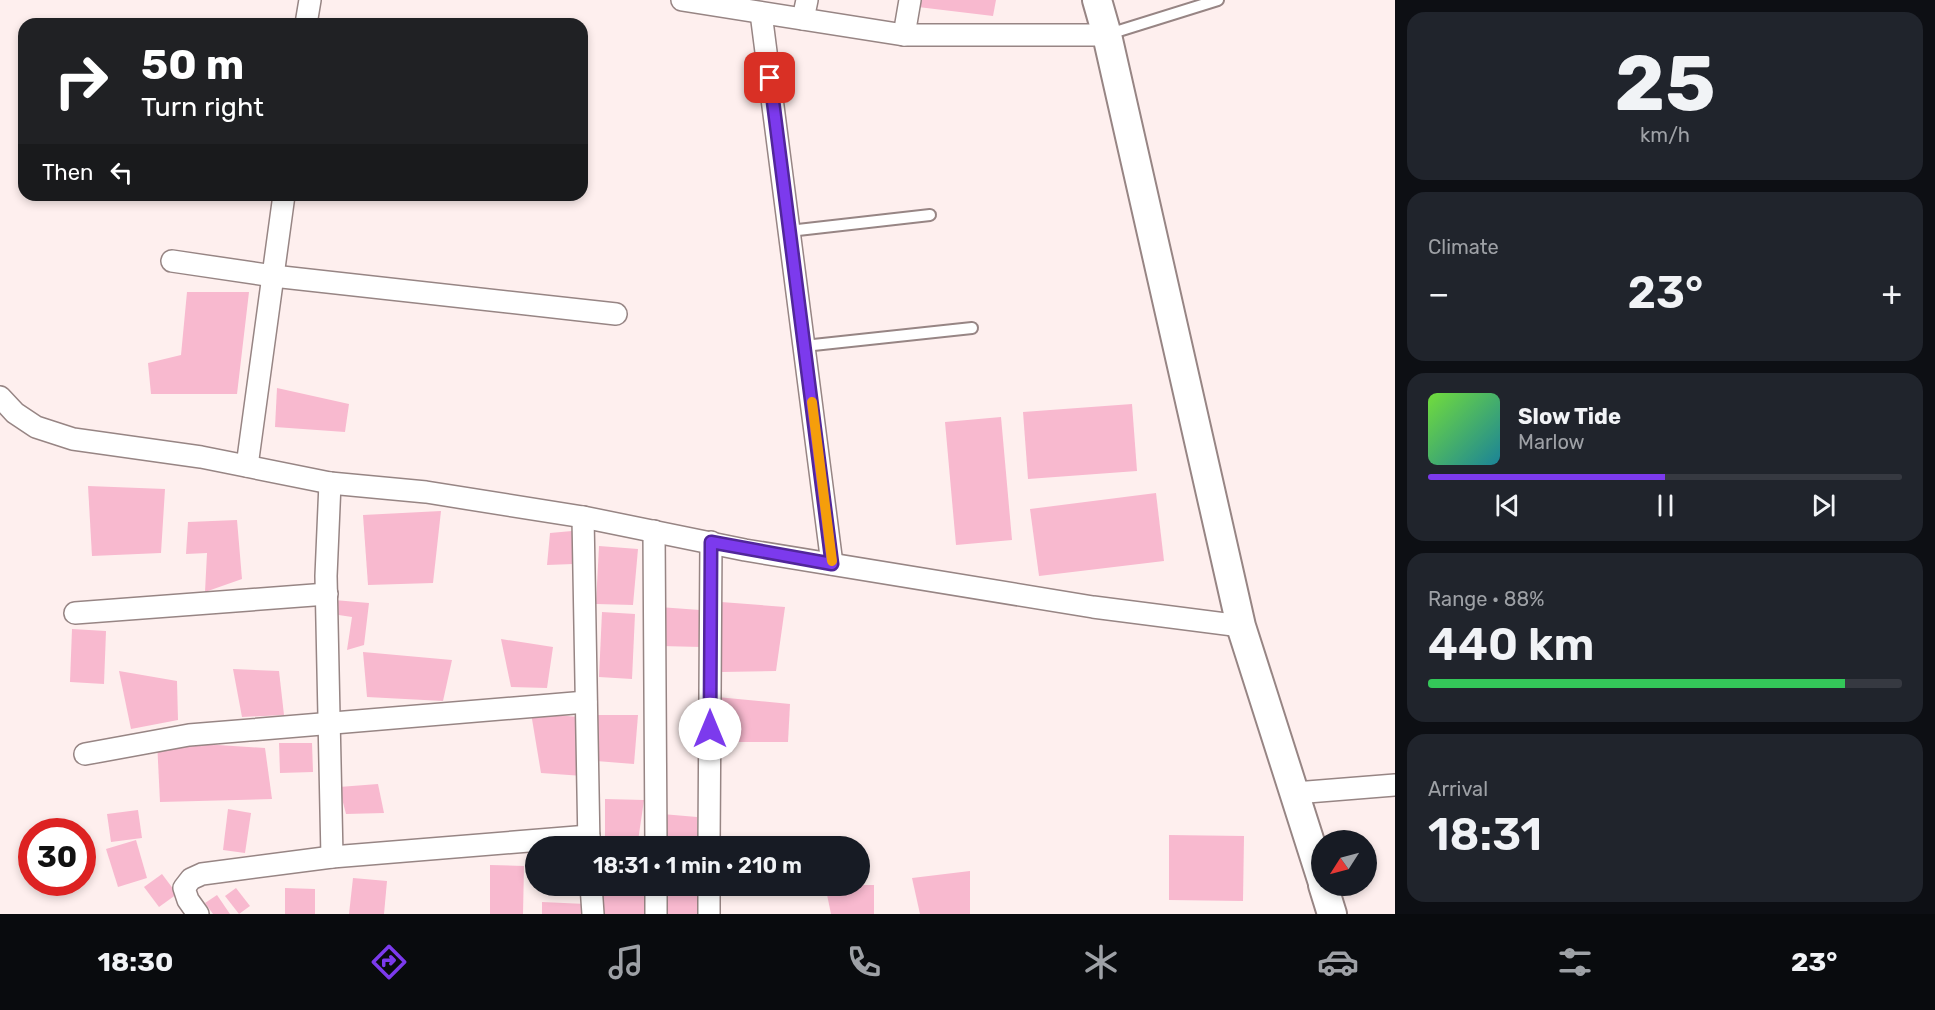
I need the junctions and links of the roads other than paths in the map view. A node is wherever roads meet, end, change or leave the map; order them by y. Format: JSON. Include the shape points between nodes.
{"nodes":[{"id":1,"x":310,"y":0,"type":"edge"},
{"id":2,"x":910,"y":0,"type":"edge"},
{"id":3,"x":1097,"y":0,"type":"edge"},
{"id":4,"x":1218,"y":0,"type":"edge"},
{"id":5,"x":694,"y":1,"type":"edge"},
{"id":6,"x":805,"y":10,"type":"edge"},
{"id":7,"x":761,"y":13,"type":"junction"},
{"id":8,"x":307,"y":18,"type":"edge"},
{"id":9,"x":904,"y":35,"type":"junction"},
{"id":10,"x":1107,"y":35,"type":"junction"},
{"id":11,"x":283,"y":201,"type":"edge"},
{"id":12,"x":930,"y":215,"type":"dead end"},
{"id":13,"x":789,"y":231,"type":"junction"},
{"id":14,"x":172,"y":261,"type":"dead end"},
{"id":15,"x":273,"y":276,"type":"junction"},
{"id":16,"x":616,"y":314,"type":"dead end"},
{"id":17,"x":972,"y":328,"type":"dead end"},
{"id":18,"x":804,"y":346,"type":"junction"},
{"id":19,"x":0,"y":397,"type":"edge"},
{"id":20,"x":247,"y":466,"type":"junction"},
{"id":21,"x":330,"y":483,"type":"junction"},
{"id":22,"x":583,"y":516,"type":"junction"},
{"id":23,"x":654,"y":531,"type":"junction"},
{"id":24,"x":711,"y":542,"type":"junction"},
{"id":25,"x":832,"y":564,"type":"junction"},
{"id":26,"x":327,"y":594,"type":"junction"},
{"id":27,"x":75,"y":613,"type":"dead end"},
{"id":28,"x":1241,"y":626,"type":"junction"},
{"id":29,"x":586,"y":702,"type":"junction"},
{"id":30,"x":329,"y":723,"type":"junction"},
{"id":31,"x":85,"y":754,"type":"dead end"},
{"id":32,"x":1395,"y":785,"type":"edge"},
{"id":33,"x":1295,"y":793,"type":"junction"},
{"id":34,"x":589,"y":836,"type":"edge"},
{"id":35,"x":656,"y":836,"type":"edge"},
{"id":36,"x":710,"y":836,"type":"edge"},
{"id":37,"x":525,"y":845,"type":"edge"},
{"id":38,"x":1311,"y":845,"type":"edge"},
{"id":39,"x":332,"y":857,"type":"junction"},
{"id":40,"x":592,"y":896,"type":"edge"},
{"id":41,"x":656,"y":896,"type":"edge"},
{"id":42,"x":709,"y":896,"type":"edge"},
{"id":43,"x":1326,"y":896,"type":"edge"},
{"id":44,"x":198,"y":914,"type":"edge"},
{"id":45,"x":593,"y":914,"type":"edge"},
{"id":46,"x":656,"y":914,"type":"edge"},
{"id":47,"x":710,"y":914,"type":"edge"},
{"id":48,"x":1332,"y":914,"type":"edge"}],
"edges":[{"from":1,"to":8,"type":"street"},
{"from":2,"to":9,"type":"street"},
{"from":3,"to":10,"type":"street"},
{"from":4,"to":10,"type":"lane"},
{"from":5,"to":7,"type":"street"},
{"from":6,"to":7,"type":"street"},
{"from":6,"to":9,"type":"street"},
{"from":7,"to":13,"type":"street"},
{"from":9,"to":10,"type":"street"},
{"from":10,"to":28,"type":"street"},
{"from":11,"to":15,"type":"street"},
{"from":12,"to":13,"type":"lane"},
{"from":13,"to":18,"type":"street"},
{"from":14,"to":15,"type":"street"},
{"from":15,"to":16,"type":"street"},
{"from":15,"to":20,"type":"street"},
{"from":17,"to":18,"type":"lane"},
{"from":18,"to":25,"type":"street"},
{"from":19,"to":20,"type":"street","via":[[36,427],[73,439]]},
{"from":20,"to":21,"type":"street"},
{"from":21,"to":22,"type":"street","via":[[426,492]]},
{"from":21,"to":26,"type":"street"},
{"from":22,"to":23,"type":"street"},
{"from":22,"to":29,"type":"street"},
{"from":23,"to":24,"type":"street"},
{"from":23,"to":35,"type":"street"},
{"from":24,"to":25,"type":"street"},
{"from":24,"to":36,"type":"street"},
{"from":25,"to":28,"type":"street"},
{"from":26,"to":27,"type":"street"},
{"from":26,"to":30,"type":"street"},
{"from":28,"to":33,"type":"street"},
{"from":29,"to":30,"type":"street"},
{"from":29,"to":34,"type":"street"},
{"from":30,"to":31,"type":"street","via":[[189,735]]},
{"from":30,"to":39,"type":"street"},
{"from":32,"to":33,"type":"street"},
{"from":33,"to":38,"type":"street"},
{"from":37,"to":39,"type":"street"},
{"from":39,"to":44,"type":"street","via":[[202,874],[184,888]]},
{"from":40,"to":45,"type":"street"},
{"from":41,"to":46,"type":"street"},
{"from":42,"to":47,"type":"street"},
{"from":43,"to":48,"type":"street"}]}
